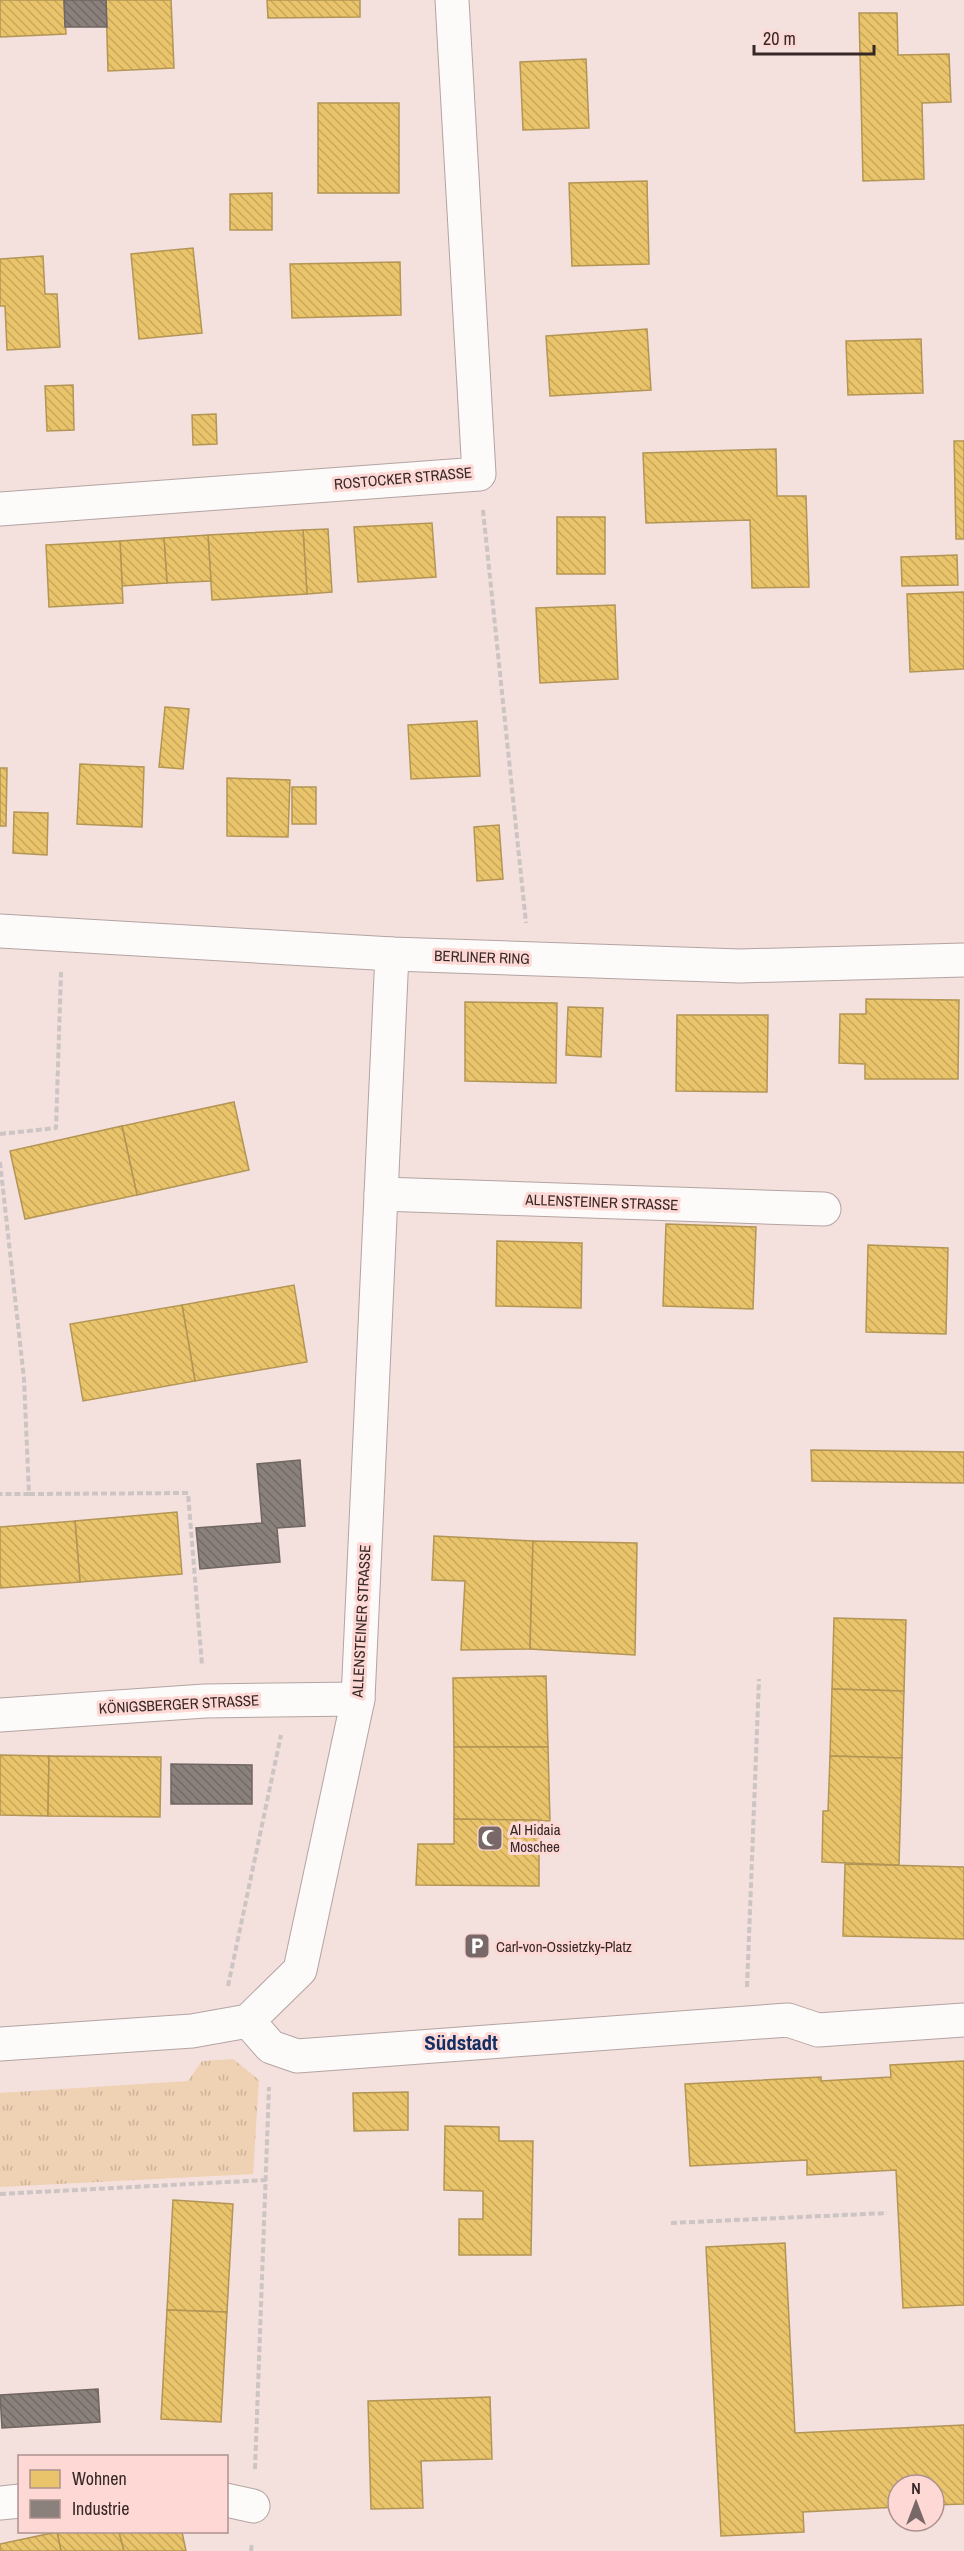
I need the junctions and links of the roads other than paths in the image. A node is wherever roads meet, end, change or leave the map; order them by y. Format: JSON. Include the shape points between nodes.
{"nodes":[{"id":1,"x":452,"y":0,"type":"edge"},
{"id":2,"x":0,"y":509,"type":"edge"},
{"id":3,"x":0,"y":931,"type":"edge"},
{"id":4,"x":392,"y":954,"type":"junction"},
{"id":5,"x":964,"y":960,"type":"edge"},
{"id":6,"x":381,"y":1194,"type":"junction"},
{"id":7,"x":824,"y":1209,"type":"dead end"},
{"id":8,"x":358,"y":1699,"type":"junction"},
{"id":9,"x":0,"y":1714,"type":"edge"},
{"id":10,"x":964,"y":2020,"type":"edge"},
{"id":11,"x":233,"y":2024,"type":"junction"},
{"id":12,"x":0,"y":2044,"type":"edge"},
{"id":13,"x":18,"y":2501,"type":"edge"},
{"id":14,"x":0,"y":2503,"type":"edge"}],
"edges":[{"from":1,"to":2,"type":"street","name":"ROSTOCKER STRASSE","via":[[479,474]]},
{"from":3,"to":4,"type":"street","name":"BERLINER RING"},
{"from":4,"to":5,"type":"street","name":"BERLINER RING","via":[[740,966]]},
{"from":4,"to":6,"type":"street","name":"ALLENSTEINER STRASSE"},
{"from":6,"to":7,"type":"street","name":"ALLENSTEINER STRASSE"},
{"from":6,"to":8,"type":"street","name":"ALLENSTEINER STRASSE"},
{"from":8,"to":9,"type":"street","name":"KÖNIGSBERGER STRASSE","via":[[205,1701]]},
{"from":8,"to":11,"type":"street","name":"ALLENSTEINER STRASSE","via":[[300,1970]]},
{"from":10,"to":11,"type":"street","via":[[818,2030],[788,2020],[297,2056],[271,2047]]},
{"from":11,"to":12,"type":"street","via":[[192,2031]]},
{"from":13,"to":14,"type":"street"}]}
